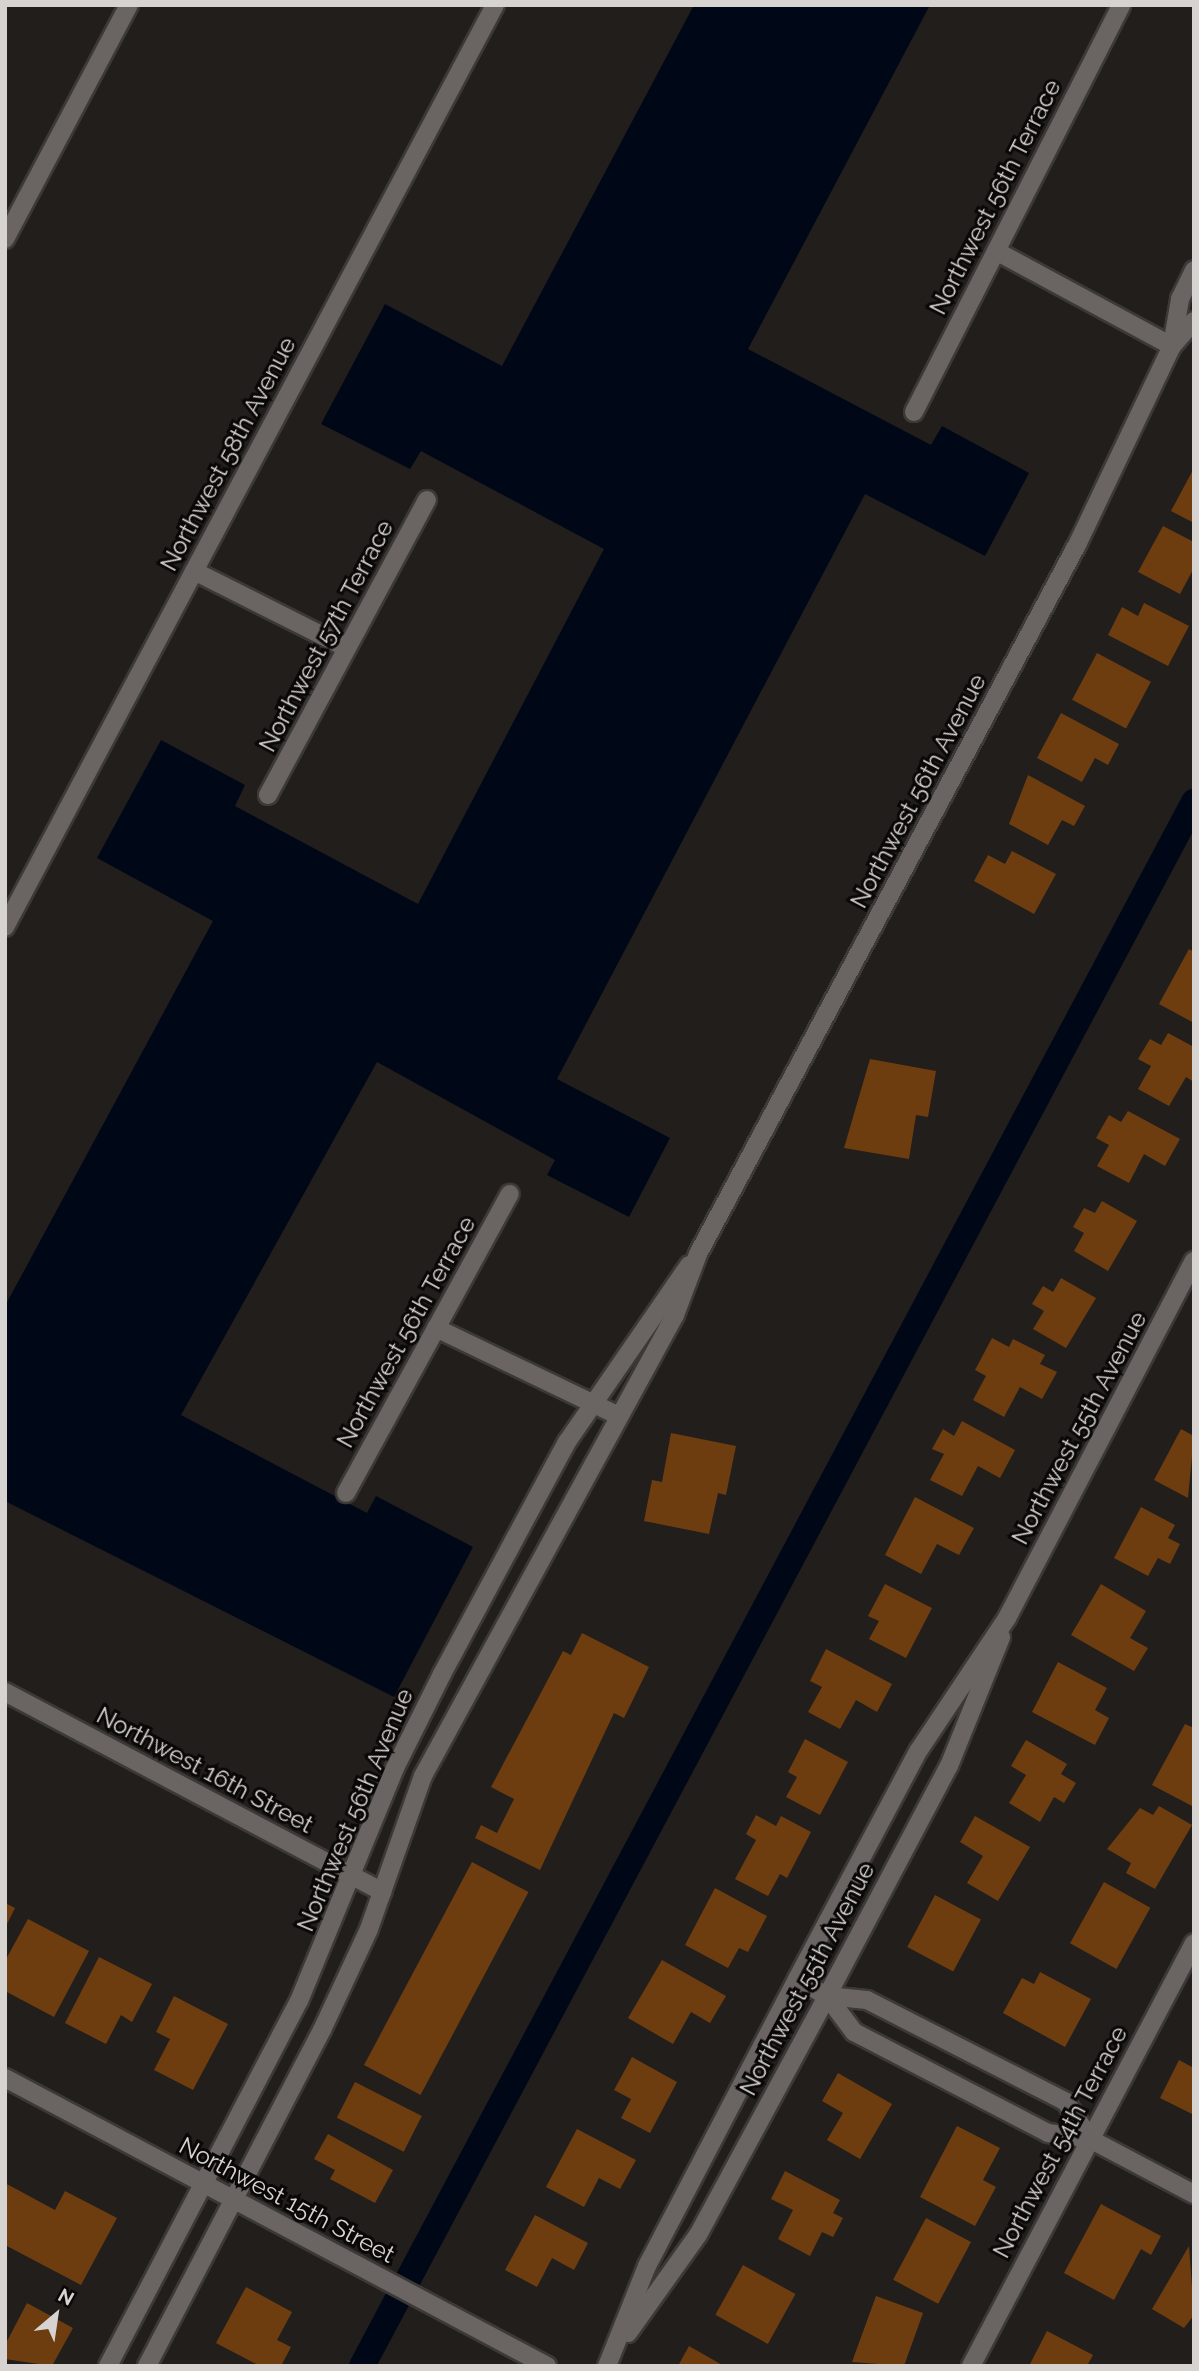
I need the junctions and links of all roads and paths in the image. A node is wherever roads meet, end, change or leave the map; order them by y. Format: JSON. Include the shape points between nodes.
{"nodes":[{"id":1,"x":129,"y":5,"type":"edge"},
{"id":2,"x":495,"y":5,"type":"edge"},
{"id":3,"x":1121,"y":5,"type":"edge"},
{"id":4,"x":5,"y":239,"type":"edge"},
{"id":5,"x":996,"y":251,"type":"junction"},
{"id":6,"x":1194,"y":270,"type":"edge"},
{"id":7,"x":1194,"y":321,"type":"edge"},
{"id":8,"x":1172,"y":346,"type":"junction"},
{"id":9,"x":914,"y":412,"type":"dead end"},
{"id":10,"x":427,"y":500,"type":"dead end"},
{"id":11,"x":194,"y":571,"type":"junction"},
{"id":12,"x":345,"y":647,"type":"junction"},
{"id":13,"x":268,"y":795,"type":"dead end"},
{"id":14,"x":5,"y":927,"type":"edge"},
{"id":15,"x":510,"y":1194,"type":"dead end"},
{"id":16,"x":698,"y":1254,"type":"junction"},
{"id":17,"x":1194,"y":1261,"type":"edge"},
{"id":18,"x":436,"y":1328,"type":"junction"},
{"id":19,"x":591,"y":1403,"type":"junction"},
{"id":20,"x":619,"y":1416,"type":"junction"},
{"id":21,"x":346,"y":1493,"type":"dead end"},
{"id":22,"x":1007,"y":1618,"type":"junction"},
{"id":23,"x":5,"y":1692,"type":"edge"},
{"id":24,"x":352,"y":1875,"type":"junction"},
{"id":25,"x":382,"y":1892,"type":"junction"},
{"id":26,"x":1194,"y":1943,"type":"edge"},
{"id":27,"x":797,"y":1979,"type":"junction"},
{"id":28,"x":827,"y":1996,"type":"junction"},
{"id":29,"x":5,"y":2078,"type":"edge"},
{"id":30,"x":1090,"y":2139,"type":"junction"},
{"id":31,"x":204,"y":2184,"type":"junction"},
{"id":32,"x":1194,"y":2194,"type":"edge"},
{"id":33,"x":234,"y":2200,"type":"junction"},
{"id":34,"x":617,"y":2346,"type":"junction"},
{"id":35,"x":108,"y":2366,"type":"edge"},
{"id":36,"x":146,"y":2366,"type":"edge"},
{"id":37,"x":547,"y":2366,"type":"edge"},
{"id":38,"x":607,"y":2366,"type":"edge"},
{"id":39,"x":971,"y":2366,"type":"edge"}],
"edges":[{"from":1,"to":4,"type":"street"},
{"from":2,"to":11,"type":"street","name":"Northwest 58th Avenue"},
{"from":3,"to":5,"type":"street","name":"Northwest 56th Terrace"},
{"from":5,"to":8,"type":"street"},
{"from":5,"to":9,"type":"street","name":"Northwest 56th Terrace"},
{"from":6,"to":8,"type":"street","name":"Northwest 56th Avenue","via":[[1180,299]]},
{"from":7,"to":8,"type":"street","name":"Northwest 56th Avenue"},
{"from":8,"to":16,"type":"street","name":"Northwest 56th Avenue","via":[[1078,543]]},
{"from":10,"to":12,"type":"street","name":"Northwest 57th Terrace"},
{"from":11,"to":12,"type":"street"},
{"from":11,"to":14,"type":"street","name":"Northwest 58th Avenue"},
{"from":12,"to":13,"type":"street","name":"Northwest 57th Terrace"},
{"from":15,"to":18,"type":"street","name":"Northwest 56th Terrace"},
{"from":16,"to":19,"type":"street","name":"Northwest 56th Avenue"},
{"from":16,"to":20,"type":"street","name":"Northwest 56th Avenue","via":[[675,1315]]},
{"from":17,"to":22,"type":"street","name":"Northwest 55th Avenue"},
{"from":18,"to":19,"type":"street"},
{"from":18,"to":21,"type":"street","name":"Northwest 56th Terrace"},
{"from":19,"to":20,"type":"street"},
{"from":19,"to":24,"type":"street","name":"Northwest 56th Avenue","via":[[418,1720]]},
{"from":20,"to":25,"type":"street","name":"Northwest 56th Avenue","via":[[423,1776]]},
{"from":22,"to":27,"type":"street","name":"Northwest 55th Avenue","via":[[926,1739]]},
{"from":22,"to":28,"type":"street","name":"Northwest 55th Avenue","via":[[954,1754]]},
{"from":23,"to":24,"type":"street","name":"Northwest 16th Street"},
{"from":24,"to":25,"type":"street","name":"Northwest 16th Street"},
{"from":24,"to":31,"type":"street","name":"Northwest 56th Avenue","via":[[299,2001]]},
{"from":25,"to":33,"type":"street","name":"Northwest 56th Avenue","via":[[322,2030]]},
{"from":26,"to":30,"type":"street","name":"Northwest 54th Terrace"},
{"from":27,"to":28,"type":"street"},
{"from":27,"to":34,"type":"street","name":"Northwest 55th Avenue","via":[[648,2266]]},
{"from":28,"to":30,"type":"street","via":[[854,2032],[1048,2133]]},
{"from":28,"to":30,"type":"street","via":[[867,2000],[1066,2102]]},
{"from":28,"to":34,"type":"street","name":"Northwest 55th Avenue","via":[[698,2235]]},
{"from":29,"to":31,"type":"street","name":"Northwest 15th Street"},
{"from":30,"to":32,"type":"street"},
{"from":30,"to":39,"type":"street","name":"Northwest 54th Terrace"},
{"from":31,"to":33,"type":"street","name":"Northwest 15th Street"},
{"from":31,"to":35,"type":"street","name":"Northwest 56th Avenue"},
{"from":33,"to":36,"type":"street","name":"Northwest 56th Avenue"},
{"from":33,"to":37,"type":"street","name":"Northwest 15th Street"},
{"from":34,"to":38,"type":"street","name":"Northwest 55th Avenue"}]}
